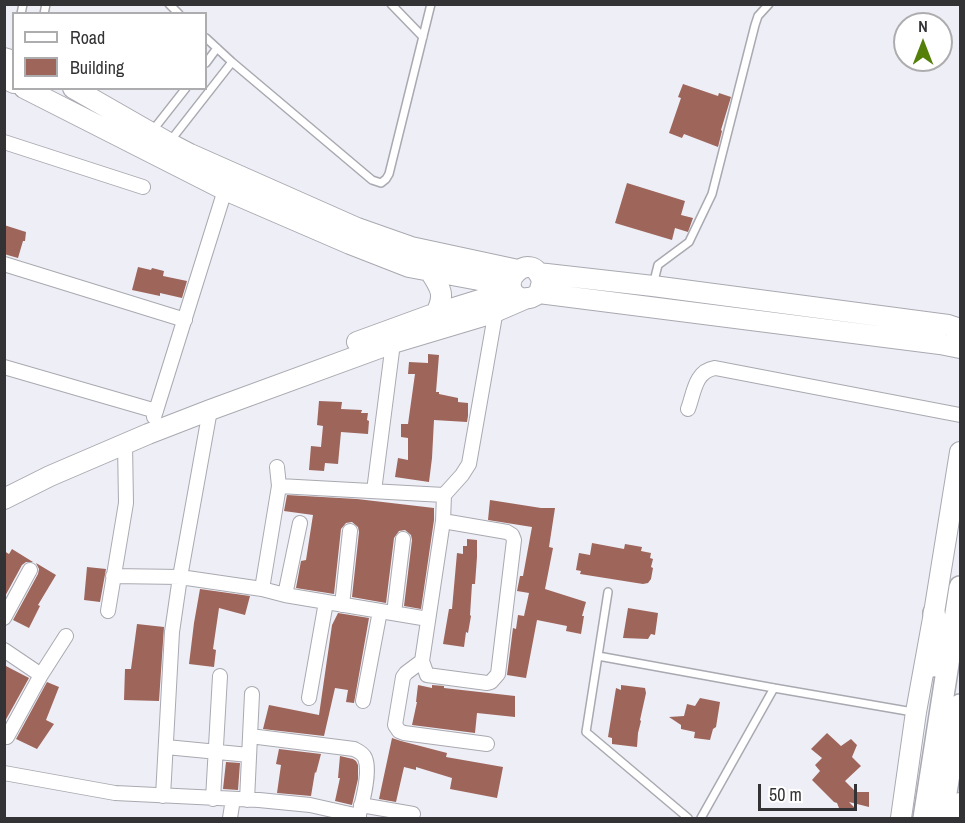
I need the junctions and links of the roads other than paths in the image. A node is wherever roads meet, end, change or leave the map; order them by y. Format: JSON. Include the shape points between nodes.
{"nodes":[{"id":1,"x":391,"y":4,"type":"edge"},
{"id":2,"x":431,"y":4,"type":"edge"},
{"id":3,"x":769,"y":4,"type":"edge"},
{"id":4,"x":423,"y":37,"type":"junction"},
{"id":5,"x":207,"y":39,"type":"edge"},
{"id":6,"x":217,"y":48,"type":"junction"},
{"id":7,"x":207,"y":62,"type":"edge"},
{"id":8,"x":232,"y":62,"type":"junction"},
{"id":9,"x":28,"y":90,"type":"edge"},
{"id":10,"x":77,"y":90,"type":"edge"},
{"id":11,"x":184,"y":90,"type":"edge"},
{"id":12,"x":151,"y":132,"type":"junction"},
{"id":13,"x":4,"y":142,"type":"edge"},
{"id":14,"x":169,"y":143,"type":"junction"},
{"id":15,"x":143,"y":187,"type":"dead end"},
{"id":16,"x":225,"y":190,"type":"junction"},
{"id":17,"x":4,"y":264,"type":"edge"},
{"id":18,"x":429,"y":270,"type":"junction"},
{"id":19,"x":652,"y":286,"type":"junction"},
{"id":20,"x":517,"y":289,"type":"junction"},
{"id":21,"x":436,"y":313,"type":"junction"},
{"id":22,"x":185,"y":320,"type":"junction"},
{"id":23,"x":960,"y":329,"type":"edge"},
{"id":24,"x":393,"y":343,"type":"junction"},
{"id":25,"x":960,"y":348,"type":"edge"},
{"id":26,"x":4,"y":367,"type":"edge"},
{"id":27,"x":688,"y":409,"type":"dead end"},
{"id":28,"x":197,"y":410,"type":"junction"},
{"id":29,"x":155,"y":414,"type":"junction"},
{"id":30,"x":960,"y":415,"type":"edge"},
{"id":31,"x":125,"y":444,"type":"junction"},
{"id":32,"x":960,"y":452,"type":"edge"},
{"id":33,"x":277,"y":467,"type":"dead end"},
{"id":34,"x":4,"y":484,"type":"edge"},
{"id":35,"x":279,"y":486,"type":"junction"},
{"id":36,"x":374,"y":491,"type":"junction"},
{"id":37,"x":444,"y":495,"type":"junction"},
{"id":38,"x":4,"y":499,"type":"edge"},
{"id":39,"x":443,"y":521,"type":"junction"},
{"id":40,"x":300,"y":523,"type":"dead end"},
{"id":41,"x":350,"y":531,"type":"dead end"},
{"id":42,"x":403,"y":538,"type":"dead end"},
{"id":43,"x":30,"y":570,"type":"dead end"},
{"id":44,"x":113,"y":576,"type":"junction"},
{"id":45,"x":180,"y":577,"type":"junction"},
{"id":46,"x":960,"y":588,"type":"edge"},
{"id":47,"x":262,"y":589,"type":"junction"},
{"id":48,"x":608,"y":592,"type":"dead end"},
{"id":49,"x":285,"y":595,"type":"junction"},
{"id":50,"x":326,"y":602,"type":"junction"},
{"id":51,"x":342,"y":605,"type":"junction"},
{"id":52,"x":108,"y":611,"type":"dead end"},
{"id":53,"x":387,"y":612,"type":"junction"},
{"id":54,"x":4,"y":618,"type":"edge"},
{"id":55,"x":428,"y":619,"type":"junction"},
{"id":56,"x":936,"y":621,"type":"junction"},
{"id":57,"x":66,"y":636,"type":"dead end"},
{"id":58,"x":4,"y":650,"type":"edge"},
{"id":59,"x":598,"y":656,"type":"junction"},
{"id":60,"x":422,"y":661,"type":"junction"},
{"id":61,"x":41,"y":675,"type":"junction"},
{"id":62,"x":220,"y":676,"type":"dead end"},
{"id":63,"x":774,"y":688,"type":"junction"},
{"id":64,"x":252,"y":694,"type":"dead end"},
{"id":65,"x":309,"y":698,"type":"dead end"},
{"id":66,"x":363,"y":701,"type":"dead end"},
{"id":67,"x":960,"y":705,"type":"edge"},
{"id":68,"x":916,"y":712,"type":"junction"},
{"id":69,"x":250,"y":736,"type":"junction"},
{"id":70,"x":7,"y":737,"type":"dead end"},
{"id":71,"x":487,"y":744,"type":"dead end"},
{"id":72,"x":166,"y":747,"type":"junction"},
{"id":73,"x":216,"y":752,"type":"junction"},
{"id":74,"x":249,"y":755,"type":"junction"},
{"id":75,"x":4,"y":773,"type":"edge"},
{"id":76,"x":163,"y":796,"type":"junction"},
{"id":77,"x":213,"y":799,"type":"junction"},
{"id":78,"x":233,"y":799,"type":"junction"},
{"id":79,"x":247,"y":800,"type":"junction"},
{"id":80,"x":960,"y":803,"type":"edge"},
{"id":81,"x":360,"y":813,"type":"edge"},
{"id":82,"x":413,"y":814,"type":"dead end"},
{"id":83,"x":230,"y":819,"type":"edge"},
{"id":84,"x":687,"y":819,"type":"edge"},
{"id":85,"x":701,"y":819,"type":"edge"},
{"id":86,"x":901,"y":819,"type":"edge"},
{"id":87,"x":911,"y":819,"type":"edge"},
{"id":88,"x":924,"y":819,"type":"edge"},
{"id":89,"x":942,"y":819,"type":"edge"},
{"id":90,"x":958,"y":819,"type":"edge"}],
"edges":[{"from":1,"to":4,"type":"lane"},
{"from":2,"to":4,"type":"lane"},
{"from":3,"to":19,"type":"lane","via":[[754,25],[712,194],[689,242],[658,265]]},
{"from":4,"to":8,"type":"lane","via":[[389,174],[381,183],[372,180]]},
{"from":5,"to":6,"type":"lane"},
{"from":6,"to":7,"type":"lane"},
{"from":6,"to":8,"type":"lane"},
{"from":8,"to":14,"type":"lane"},
{"from":9,"to":16,"type":"main road"},
{"from":10,"to":12,"type":"main road"},
{"from":11,"to":12,"type":"lane"},
{"from":12,"to":14,"type":"main road"},
{"from":13,"to":15,"type":"street"},
{"from":14,"to":20,"type":"main road","via":[[357,228]]},
{"from":16,"to":18,"type":"main road","via":[[350,244],[409,267]]},
{"from":16,"to":22,"type":"street"},
{"from":17,"to":22,"type":"street"},
{"from":18,"to":20,"type":"main road"},
{"from":18,"to":21,"type":"main road","via":[[441,292]]},
{"from":19,"to":20,"type":"main road"},
{"from":19,"to":23,"type":"main road","via":[[948,324]]},
{"from":20,"to":21,"type":"main road"},
{"from":20,"to":24,"type":"main road"},
{"from":20,"to":25,"type":"main road"},
{"from":20,"to":37,"type":"street","via":[[469,464]]},
{"from":21,"to":28,"type":"main road"},
{"from":22,"to":29,"type":"street"},
{"from":24,"to":28,"type":"main road"},
{"from":24,"to":36,"type":"street"},
{"from":26,"to":29,"type":"street"},
{"from":27,"to":30,"type":"street","via":[[702,373],[715,368]]},
{"from":28,"to":29,"type":"main road"},
{"from":28,"to":31,"type":"main road"},
{"from":28,"to":45,"type":"street"},
{"from":29,"to":34,"type":"main road"},
{"from":31,"to":38,"type":"main road"},
{"from":31,"to":44,"type":"street","via":[[126,503]]},
{"from":32,"to":56,"type":"main road"},
{"from":33,"to":35,"type":"street"},
{"from":35,"to":36,"type":"street"},
{"from":35,"to":47,"type":"street"},
{"from":36,"to":37,"type":"street"},
{"from":37,"to":39,"type":"street"},
{"from":39,"to":55,"type":"street"},
{"from":39,"to":60,"type":"street","via":[[507,532],[514,540],[498,674],[486,683],[427,675]]},
{"from":40,"to":49,"type":"street"},
{"from":41,"to":51,"type":"street"},
{"from":42,"to":53,"type":"street"},
{"from":43,"to":54,"type":"street"},
{"from":44,"to":45,"type":"street"},
{"from":44,"to":52,"type":"street"},
{"from":45,"to":47,"type":"street"},
{"from":45,"to":72,"type":"street","via":[[172,632]]},
{"from":46,"to":88,"type":"main road"},
{"from":47,"to":49,"type":"street"},
{"from":48,"to":59,"type":"lane"},
{"from":49,"to":50,"type":"street"},
{"from":50,"to":51,"type":"street"},
{"from":50,"to":65,"type":"street"},
{"from":51,"to":53,"type":"street"},
{"from":53,"to":55,"type":"street"},
{"from":53,"to":66,"type":"street"},
{"from":55,"to":60,"type":"street"},
{"from":56,"to":68,"type":"main road"},
{"from":56,"to":87,"type":"main road"},
{"from":57,"to":61,"type":"street"},
{"from":58,"to":61,"type":"street"},
{"from":59,"to":63,"type":"lane"},
{"from":59,"to":84,"type":"lane","via":[[586,732]]},
{"from":60,"to":71,"type":"street","via":[[403,677],[396,728],[404,733]]},
{"from":61,"to":70,"type":"street"},
{"from":62,"to":73,"type":"street"},
{"from":63,"to":68,"type":"lane"},
{"from":63,"to":85,"type":"lane"},
{"from":64,"to":69,"type":"street"},
{"from":67,"to":89,"type":"main road"},
{"from":68,"to":86,"type":"main road"},
{"from":69,"to":74,"type":"street"},
{"from":69,"to":81,"type":"street","via":[[360,751],[366,773]]},
{"from":72,"to":73,"type":"street"},
{"from":72,"to":76,"type":"street"},
{"from":73,"to":74,"type":"street"},
{"from":73,"to":77,"type":"street"},
{"from":74,"to":79,"type":"street"},
{"from":75,"to":76,"type":"street","via":[[115,793]]},
{"from":76,"to":77,"type":"street"},
{"from":77,"to":78,"type":"street"},
{"from":78,"to":79,"type":"street"},
{"from":78,"to":83,"type":"street"},
{"from":79,"to":81,"type":"street"},
{"from":80,"to":90,"type":"main road"},
{"from":81,"to":82,"type":"street"}]}
